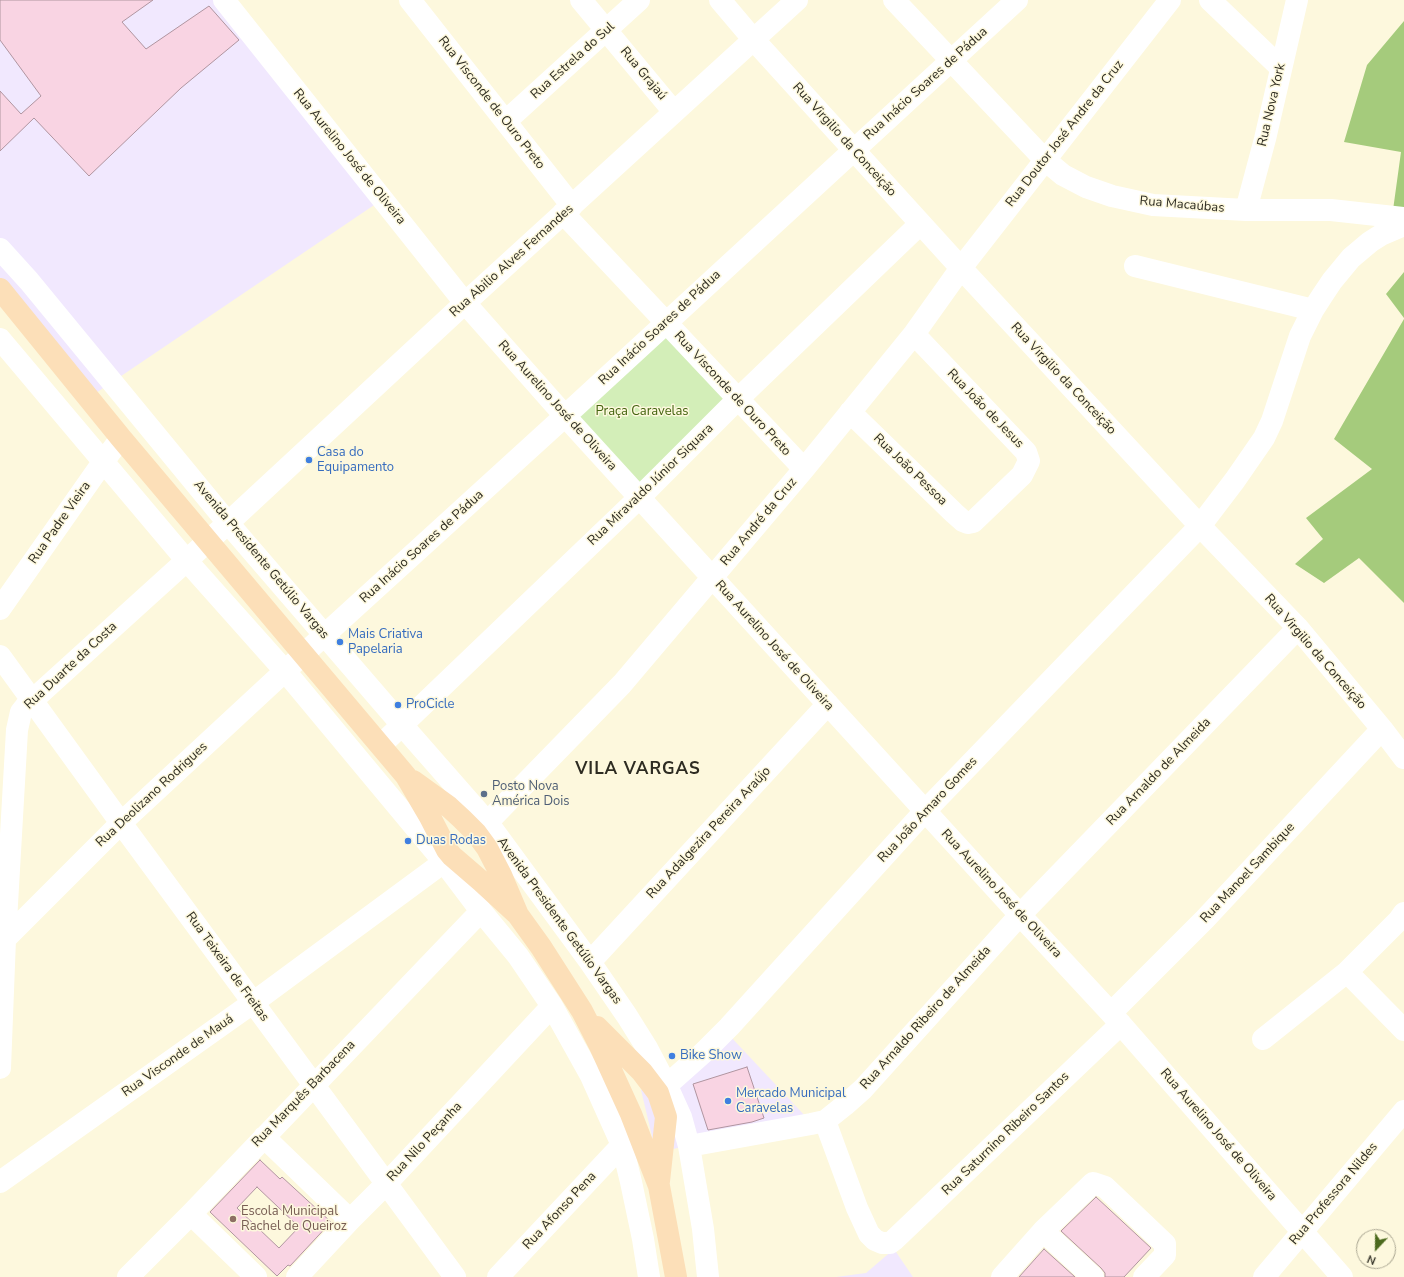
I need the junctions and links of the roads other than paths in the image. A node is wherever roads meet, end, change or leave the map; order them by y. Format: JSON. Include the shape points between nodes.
{"nodes":[{"id":1,"x":224,"y":0,"type":"edge"},
{"id":2,"x":410,"y":0,"type":"edge"},
{"id":3,"x":581,"y":0,"type":"edge"},
{"id":4,"x":639,"y":0,"type":"edge"},
{"id":5,"x":720,"y":0,"type":"edge"},
{"id":6,"x":797,"y":0,"type":"edge"},
{"id":7,"x":894,"y":0,"type":"edge"},
{"id":8,"x":1017,"y":0,"type":"edge"},
{"id":9,"x":1170,"y":0,"type":"edge"},
{"id":10,"x":1210,"y":0,"type":"edge"},
{"id":11,"x":1297,"y":0,"type":"edge"},
{"id":12,"x":606,"y":30,"type":"junction"},
{"id":13,"x":753,"y":39,"type":"junction"},
{"id":14,"x":952,"y":61,"type":"junction"},
{"id":15,"x":1281,"y":68,"type":"junction"},
{"id":16,"x":674,"y":112,"type":"junction"},
{"id":17,"x":506,"y":121,"type":"junction"},
{"id":18,"x":853,"y":150,"type":"junction"},
{"id":19,"x":1045,"y":160,"type":"junction"},
{"id":20,"x":568,"y":210,"type":"junction"},
{"id":21,"x":1246,"y":210,"type":"junction"},
{"id":22,"x":1404,"y":218,"type":"edge"},
{"id":23,"x":920,"y":224,"type":"junction"},
{"id":24,"x":1404,"y":225,"type":"edge"},
{"id":25,"x":0,"y":249,"type":"edge"},
{"id":26,"x":1135,"y":266,"type":"dead end"},
{"id":27,"x":960,"y":268,"type":"junction"},
{"id":28,"x":22,"y":274,"type":"junction"},
{"id":29,"x":1,"y":291,"type":"edge"},
{"id":30,"x":465,"y":303,"type":"junction"},
{"id":31,"x":1313,"y":310,"type":"junction"},
{"id":32,"x":665,"y":323,"type":"junction"},
{"id":33,"x":914,"y":334,"type":"junction"},
{"id":34,"x":0,"y":339,"type":"edge"},
{"id":35,"x":738,"y":399,"type":"junction"},
{"id":36,"x":850,"y":412,"type":"junction"},
{"id":37,"x":565,"y":416,"type":"junction"},
{"id":38,"x":121,"y":438,"type":"junction"},
{"id":39,"x":103,"y":462,"type":"junction"},
{"id":40,"x":804,"y":469,"type":"junction"},
{"id":41,"x":640,"y":497,"type":"junction"},
{"id":42,"x":973,"y":522,"type":"joint"},
{"id":43,"x":228,"y":523,"type":"junction"},
{"id":44,"x":1200,"y":526,"type":"junction"},
{"id":45,"x":209,"y":541,"type":"junction"},
{"id":46,"x":187,"y":561,"type":"junction"},
{"id":47,"x":712,"y":577,"type":"junction"},
{"id":48,"x":0,"y":609,"type":"edge"},
{"id":49,"x":1298,"y":628,"type":"junction"},
{"id":50,"x":325,"y":636,"type":"junction"},
{"id":51,"x":303,"y":655,"type":"junction"},
{"id":52,"x":0,"y":656,"type":"edge"},
{"id":53,"x":285,"y":671,"type":"junction"},
{"id":54,"x":31,"y":700,"type":"junction"},
{"id":55,"x":828,"y":704,"type":"junction"},
{"id":56,"x":402,"y":725,"type":"junction"},
{"id":57,"x":1382,"y":730,"type":"junction"},
{"id":58,"x":381,"y":745,"type":"junction"},
{"id":59,"x":1404,"y":758,"type":"edge"},
{"id":60,"x":406,"y":776,"type":"junction"},
{"id":61,"x":925,"y":811,"type":"junction"},
{"id":62,"x":121,"y":823,"type":"junction"},
{"id":63,"x":476,"y":825,"type":"junction"},
{"id":64,"x":490,"y":853,"type":"junction"},
{"id":65,"x":451,"y":856,"type":"junction"},
{"id":66,"x":481,"y":911,"type":"junction"},
{"id":67,"x":1404,"y":914,"type":"edge"},
{"id":68,"x":518,"y":915,"type":"junction"},
{"id":69,"x":1020,"y":915,"type":"junction"},
{"id":70,"x":2,"y":939,"type":"edge"},
{"id":71,"x":590,"y":962,"type":"junction"},
{"id":72,"x":1346,"y":972,"type":"junction"},
{"id":73,"x":254,"y":1002,"type":"junction"},
{"id":74,"x":552,"y":1006,"type":"junction"},
{"id":75,"x":582,"y":1011,"type":"junction"},
{"id":76,"x":1116,"y":1018,"type":"junction"},
{"id":77,"x":1404,"y":1030,"type":"edge"},
{"id":78,"x":1263,"y":1039,"type":"dead end"},
{"id":79,"x":0,"y":1068,"type":"edge"},
{"id":80,"x":642,"y":1072,"type":"junction"},
{"id":81,"x":313,"y":1085,"type":"junction"},
{"id":82,"x":618,"y":1085,"type":"junction"},
{"id":83,"x":662,"y":1089,"type":"junction"},
{"id":84,"x":1404,"y":1111,"type":"edge"},
{"id":85,"x":666,"y":1117,"type":"junction"},
{"id":86,"x":825,"y":1121,"type":"junction"},
{"id":87,"x":637,"y":1130,"type":"junction"},
{"id":88,"x":264,"y":1137,"type":"junction"},
{"id":89,"x":622,"y":1145,"type":"junction"},
{"id":90,"x":689,"y":1146,"type":"junction"},
{"id":91,"x":0,"y":1182,"type":"edge"},
{"id":92,"x":386,"y":1184,"type":"junction"},
{"id":93,"x":659,"y":1186,"type":"junction"},
{"id":94,"x":191,"y":1214,"type":"junction"},
{"id":95,"x":350,"y":1220,"type":"junction"},
{"id":96,"x":1043,"y":1232,"type":"junction"},
{"id":97,"x":1303,"y":1232,"type":"junction"},
{"id":98,"x":128,"y":1277,"type":"edge"},
{"id":99,"x":256,"y":1277,"type":"edge"},
{"id":100,"x":297,"y":1277,"type":"edge"},
{"id":101,"x":455,"y":1277,"type":"edge"},
{"id":102,"x":498,"y":1277,"type":"edge"},
{"id":103,"x":649,"y":1277,"type":"edge"},
{"id":104,"x":676,"y":1277,"type":"edge"},
{"id":105,"x":708,"y":1277,"type":"edge"},
{"id":106,"x":1002,"y":1277,"type":"edge"},
{"id":107,"x":1093,"y":1277,"type":"edge"},
{"id":108,"x":1144,"y":1277,"type":"edge"},
{"id":109,"x":1264,"y":1277,"type":"edge"},
{"id":110,"x":1342,"y":1277,"type":"edge"}],
"edges":[{"from":1,"to":30,"type":"street","name":"Rua Aurelino José de Oliveira"},
{"from":2,"to":17,"type":"street","name":"Rua Visconde de Ouro Preto"},
{"from":3,"to":12,"type":"street","name":"Rua Grajaú"},
{"from":4,"to":12,"type":"street","name":"Rua Estrela do Sul"},
{"from":5,"to":13,"type":"street","name":"Rua Virgilio da Conceição"},
{"from":6,"to":13,"type":"street","name":"Rua Abilio Alves Fernandes"},
{"from":7,"to":14,"type":"street","name":"Rua Macaúbas"},
{"from":8,"to":14,"type":"street","name":"Rua Inácio Soares de Pádua"},
{"from":9,"to":19,"type":"street","name":"Rua Doutor José Andre da Cruz"},
{"from":10,"to":15,"type":"street"},
{"from":11,"to":15,"type":"street","name":"Rua Nova York"},
{"from":12,"to":16,"type":"street","name":"Rua Grajaú"},
{"from":12,"to":17,"type":"street","name":"Rua Estrela do Sul"},
{"from":13,"to":16,"type":"street","name":"Rua Abilio Alves Fernandes"},
{"from":13,"to":18,"type":"street","name":"Rua Virgilio da Conceição"},
{"from":14,"to":18,"type":"street","name":"Rua Inácio Soares de Pádua"},
{"from":14,"to":19,"type":"street","name":"Rua Macaúbas"},
{"from":15,"to":21,"type":"street","name":"Rua Nova York"},
{"from":16,"to":20,"type":"street","name":"Rua Abilio Alves Fernandes"},
{"from":17,"to":20,"type":"street","name":"Rua Visconde de Ouro Preto"},
{"from":18,"to":23,"type":"street","name":"Rua Virgilio da Conceição"},
{"from":18,"to":32,"type":"street","name":"Rua Inácio Soares de Pádua"},
{"from":19,"to":21,"type":"street","name":"Rua Macaúbas","via":[[1064,175],[1086,187],[1112,196],[1153,205]]},
{"from":19,"to":27,"type":"street","name":"Rua Doutor José Andre da Cruz"},
{"from":20,"to":30,"type":"street","name":"Rua Abilio Alves Fernandes"},
{"from":20,"to":32,"type":"street","name":"Rua Visconde de Ouro Preto"},
{"from":21,"to":22,"type":"street","name":"Rua Macaúbas","via":[[1331,210]]},
{"from":23,"to":27,"type":"street","name":"Rua Virgilio da Conceição"},
{"from":23,"to":35,"type":"street","name":"Rua Miravaldo Júnior Siquara"},
{"from":24,"to":31,"type":"street","name":"Rua João Amaro Gomes","via":[[1370,242],[1351,258]]},
{"from":25,"to":28,"type":"street","name":"Avenida Presidente Getúlio Vargas"},
{"from":26,"to":31,"type":"street"},
{"from":27,"to":33,"type":"street","name":"Rua André da Cruz"},
{"from":27,"to":44,"type":"street","name":"Rua Virgilio da Conceição"},
{"from":28,"to":29,"type":"street"},
{"from":28,"to":43,"type":"street","name":"Avenida Presidente Getúlio Vargas"},
{"from":29,"to":38,"type":"main road","name":"Avenida Presidente Getúlio Vargas"},
{"from":30,"to":37,"type":"street","name":"Rua Aurelino José de Oliveira"},
{"from":30,"to":43,"type":"street","name":"Rua Abilio Alves Fernandes"},
{"from":31,"to":44,"type":"street","name":"Rua João Amaro Gomes","via":[[1300,336],[1264,438]]},
{"from":32,"to":35,"type":"street","name":"Rua Visconde de Ouro Preto"},
{"from":32,"to":37,"type":"street","name":"Rua Inácio Soares de Pádua"},
{"from":33,"to":36,"type":"street","name":"Rua André da Cruz"},
{"from":33,"to":42,"type":"street","name":"Rua João de Jesus","via":[[1026,452],[1029,461],[1022,475]]},
{"from":34,"to":39,"type":"street","name":"Avenida Presidente Getúlio Vargas"},
{"from":35,"to":40,"type":"street","name":"Rua Visconde de Ouro Preto"},
{"from":35,"to":41,"type":"street","name":"Rua Miravaldo Júnior Siquara"},
{"from":36,"to":40,"type":"street","name":"Rua André da Cruz"},
{"from":36,"to":42,"type":"street","name":"Rua João Pessoa","via":[[958,517],[968,523]]},
{"from":37,"to":41,"type":"street","name":"Rua Aurelino José de Oliveira"},
{"from":37,"to":50,"type":"street","name":"Rua Inácio Soares de Pádua"},
{"from":38,"to":39,"type":"street","name":"Rua Padre Vieira"},
{"from":38,"to":45,"type":"main road","name":"Avenida Presidente Getúlio Vargas"},
{"from":39,"to":46,"type":"street","name":"Avenida Presidente Getúlio Vargas"},
{"from":39,"to":48,"type":"street","name":"Rua Padre Vieira"},
{"from":40,"to":47,"type":"street","name":"Rua André da Cruz"},
{"from":41,"to":47,"type":"street","name":"Rua Aurelino José de Oliveira"},
{"from":41,"to":56,"type":"street","name":"Rua Miravaldo Júnior Siquara"},
{"from":43,"to":45,"type":"street","name":"Rua Abilio Alves Fernandes"},
{"from":43,"to":50,"type":"street","name":"Avenida Presidente Getúlio Vargas"},
{"from":44,"to":49,"type":"street","name":"Rua Virgilio da Conceição"},
{"from":44,"to":61,"type":"street","name":"Rua João Amaro Gomes"},
{"from":45,"to":46,"type":"street","name":"Rua Duarte da Costa"},
{"from":45,"to":51,"type":"main road","name":"Avenida Presidente Getúlio Vargas"},
{"from":46,"to":53,"type":"street","name":"Avenida Presidente Getúlio Vargas"},
{"from":46,"to":54,"type":"street","name":"Rua Duarte da Costa"},
{"from":47,"to":55,"type":"street","name":"Rua Aurelino José de Oliveira"},
{"from":47,"to":63,"type":"street","name":"Rua André da Cruz","via":[[622,684]]},
{"from":49,"to":57,"type":"street","name":"Rua Virgilio da Conceição"},
{"from":49,"to":69,"type":"street","name":"Rua Arnaldo de Almeida"},
{"from":50,"to":51,"type":"street","name":"Rua Inácio Soares de Pádua"},
{"from":50,"to":56,"type":"street","name":"Avenida Presidente Getúlio Vargas"},
{"from":51,"to":53,"type":"street","name":"Rua Deolizano Rodrigues"},
{"from":51,"to":58,"type":"main road","name":"Avenida Presidente Getúlio Vargas"},
{"from":52,"to":54,"type":"street","name":"Rua Teixeira de Freitas"},
{"from":53,"to":62,"type":"street","name":"Rua Deolizano Rodrigues"},
{"from":53,"to":65,"type":"street","name":"Avenida Presidente Getúlio Vargas"},
{"from":54,"to":62,"type":"street","name":"Rua Teixeira de Freitas"},
{"from":54,"to":70,"type":"street","name":"Rua Duarte da Costa","via":[[21,712],[17,730]]},
{"from":55,"to":61,"type":"street","name":"Rua Aurelino José de Oliveira"},
{"from":55,"to":71,"type":"street","name":"Rua Adalgezira Pereira Araújo"},
{"from":56,"to":58,"type":"street","name":"Rua Miravaldo Júnior Siquara"},
{"from":56,"to":63,"type":"street","name":"Avenida Presidente Getúlio Vargas"},
{"from":57,"to":59,"type":"street","name":"Rua Virgilio da Conceição"},
{"from":57,"to":76,"type":"street","name":"Rua Manoel Sambique"},
{"from":58,"to":60,"type":"main road","name":"Avenida Presidente Getúlio Vargas"},
{"from":60,"to":63,"type":"main road","name":"Avenida Presidente Getúlio Vargas"},
{"from":60,"to":65,"type":"main road","name":"Avenida Presidente Getúlio Vargas"},
{"from":61,"to":69,"type":"street","name":"Rua Aurelino José de Oliveira"},
{"from":61,"to":83,"type":"street","name":"Rua João Amaro Gomes","via":[[729,1027]]},
{"from":62,"to":70,"type":"street","name":"Rua Deolizano Rodrigues"},
{"from":62,"to":73,"type":"street","name":"Rua Teixeira de Freitas"},
{"from":63,"to":64,"type":"main road","name":"Avenida Presidente Getúlio Vargas"},
{"from":63,"to":65,"type":"main road","via":[[454,822],[449,826]]},
{"from":63,"to":71,"type":"street","name":"Avenida Presidente Getúlio Vargas"},
{"from":64,"to":65,"type":"main road","via":[[479,866]]},
{"from":64,"to":68,"type":"main road","name":"Avenida Presidente Getúlio Vargas"},
{"from":65,"to":66,"type":"street","name":"Avenida Presidente Getúlio Vargas"},
{"from":65,"to":68,"type":"main road","name":"Avenida Presidente Getúlio Vargas"},
{"from":65,"to":73,"type":"street","name":"Rua Visconde de Mauá"},
{"from":66,"to":74,"type":"street","name":"Avenida Presidente Getúlio Vargas","via":[[518,956]]},
{"from":66,"to":81,"type":"street","name":"Rua Marquês Barbacena"},
{"from":67,"to":72,"type":"street"},
{"from":68,"to":75,"type":"main road","name":"Avenida Presidente Getúlio Vargas"},
{"from":69,"to":76,"type":"street","name":"Rua Aurelino José de Oliveira"},
{"from":69,"to":86,"type":"street","name":"Rua Arnaldo Ribeiro de Almeida","via":[[863,1089]]},
{"from":70,"to":79,"type":"street","name":"Rua Duarte da Costa"},
{"from":71,"to":83,"type":"street","name":"Avenida Presidente Getúlio Vargas","via":[[647,1048]]},
{"from":72,"to":77,"type":"street"},
{"from":72,"to":78,"type":"street"},
{"from":73,"to":81,"type":"street","name":"Rua Teixeira de Freitas"},
{"from":73,"to":91,"type":"street","name":"Rua Visconde de Mauá"},
{"from":74,"to":89,"type":"street","name":"Avenida Presidente Getúlio Vargas","via":[[591,1076]]},
{"from":74,"to":92,"type":"street","name":"Rua Nilo Peçanha"},
{"from":75,"to":80,"type":"main road","name":"Avenida Presidente Getúlio Vargas"},
{"from":75,"to":82,"type":"main road","name":"Avenida Presidente Getúlio Vargas"},
{"from":76,"to":86,"type":"street","name":"Rua Saturnino Ribeiro Santos","via":[[890,1243],[882,1243],[869,1234]]},
{"from":76,"to":97,"type":"street","name":"Rua Aurelino José de Oliveira"},
{"from":80,"to":82,"type":"main road","via":[[630,1075]]},
{"from":80,"to":83,"type":"main road","name":"Avenida Presidente Getúlio Vargas"},
{"from":81,"to":88,"type":"street","name":"Rua Marquês Barbacena"},
{"from":81,"to":92,"type":"street","name":"Rua Teixeira de Freitas"},
{"from":82,"to":87,"type":"main road","name":"Avenida Presidente Getúlio Vargas"},
{"from":83,"to":85,"type":"main road","name":"Avenida Presidente Getúlio Vargas"},
{"from":83,"to":90,"type":"street","name":"Avenida Presidente Getúlio Vargas","via":[[681,1117]]},
{"from":84,"to":97,"type":"street","name":"Rua Professora Nildes"},
{"from":85,"to":87,"type":"main road","via":[[658,1127]]},
{"from":85,"to":93,"type":"main road","name":"Avenida Presidente Getúlio Vargas"},
{"from":86,"to":90,"type":"street","name":"Rua Arnaldo Ribeiro de Almeida"},
{"from":87,"to":93,"type":"main road","name":"Avenida Presidente Getúlio Vargas"},
{"from":88,"to":94,"type":"street","name":"Rua Marquês Barbacena"},
{"from":88,"to":95,"type":"street"},
{"from":89,"to":102,"type":"street","name":"Rua Afonso Pena"},
{"from":89,"to":103,"type":"street","name":"Avenida Presidente Getúlio Vargas","via":[[642,1231]]},
{"from":90,"to":105,"type":"street","name":"Avenida Presidente Getúlio Vargas"},
{"from":92,"to":95,"type":"street","name":"Rua Nilo Peçanha"},
{"from":92,"to":101,"type":"street","name":"Rua Teixeira de Freitas"},
{"from":93,"to":104,"type":"main road","name":"Avenida Presidente Getúlio Vargas"},
{"from":94,"to":98,"type":"street","name":"Rua Marquês Barbacena"},
{"from":94,"to":99,"type":"street"},
{"from":95,"to":100,"type":"street","name":"Rua Nilo Peçanha"},
{"from":96,"to":106,"type":"street"},
{"from":96,"to":107,"type":"street"},
{"from":96,"to":108,"type":"street","via":[[1093,1184],[1105,1187],[1165,1244],[1165,1255]]},
{"from":97,"to":109,"type":"street","name":"Rua Professora Nildes"},
{"from":97,"to":110,"type":"street","name":"Rua Aurelino José de Oliveira"}]}
